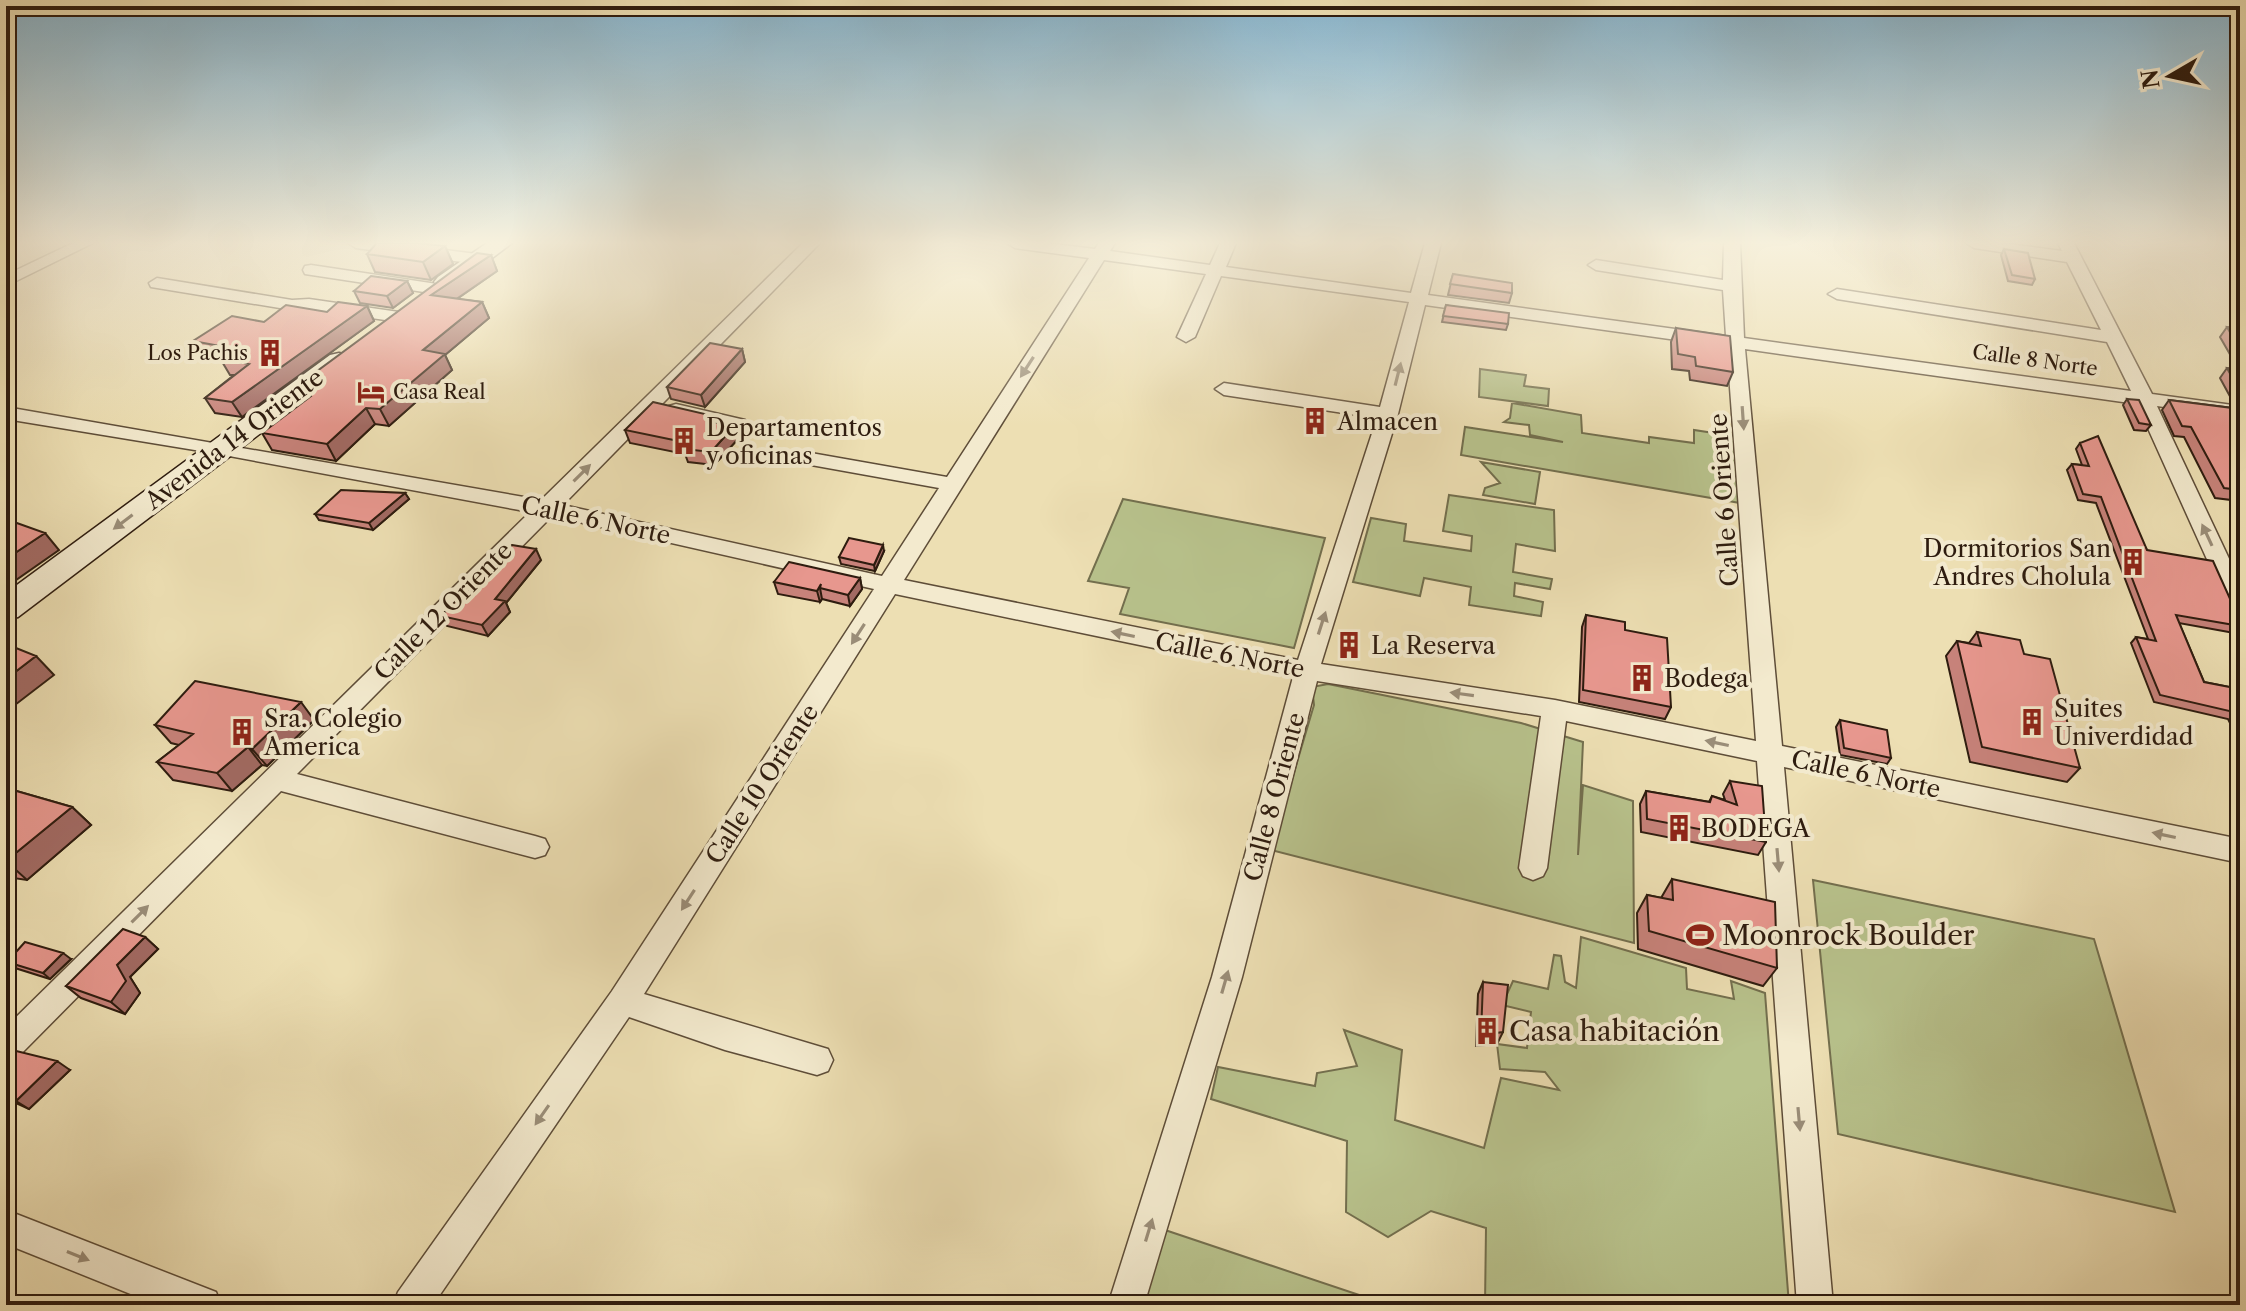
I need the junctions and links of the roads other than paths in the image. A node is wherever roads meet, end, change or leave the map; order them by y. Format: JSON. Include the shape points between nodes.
{"nodes":[{"id":1,"x":310,"y":304,"type":"edge"},
{"id":2,"x":416,"y":304,"type":"edge"},
{"id":3,"x":751,"y":304,"type":"edge"},
{"id":4,"x":1055,"y":304,"type":"edge"},
{"id":5,"x":1200,"y":304,"type":"edge"},
{"id":6,"x":1416,"y":304,"type":"edge"},
{"id":7,"x":1457,"y":304,"type":"edge"},
{"id":8,"x":1733,"y":304,"type":"edge"},
{"id":9,"x":1902,"y":304,"type":"edge"},
{"id":10,"x":2096,"y":304,"type":"edge"},
{"id":11,"x":399,"y":317,"type":"junction"},
{"id":12,"x":1186,"y":337,"type":"dead end"},
{"id":13,"x":2111,"y":337,"type":"junction"},
{"id":14,"x":1738,"y":341,"type":"junction"},
{"id":15,"x":1224,"y":389,"type":"dead end"},
{"id":16,"x":2144,"y":398,"type":"junction"},
{"id":17,"x":651,"y":404,"type":"junction"},
{"id":18,"x":2240,"y":412,"type":"edge"},
{"id":19,"x":6,"y":413,"type":"edge"},
{"id":20,"x":1388,"y":414,"type":"junction"},
{"id":21,"x":738,"y":424,"type":"edge"},
{"id":22,"x":221,"y":448,"type":"junction"},
{"id":23,"x":811,"y":459,"type":"dead end"},
{"id":24,"x":951,"y":484,"type":"junction"},
{"id":25,"x":546,"y":508,"type":"junction"},
{"id":26,"x":889,"y":585,"type":"junction"},
{"id":27,"x":2240,"y":606,"type":"edge"},
{"id":28,"x":6,"y":609,"type":"edge"},
{"id":29,"x":1307,"y":671,"type":"junction"},
{"id":30,"x":1555,"y":709,"type":"junction"},
{"id":31,"x":1769,"y":754,"type":"junction"},
{"id":32,"x":275,"y":779,"type":"junction"},
{"id":33,"x":535,"y":847,"type":"dead end"},
{"id":34,"x":2240,"y":851,"type":"edge"},
{"id":35,"x":1533,"y":868,"type":"dead end"},
{"id":36,"x":623,"y":1001,"type":"junction"},
{"id":37,"x":6,"y":1048,"type":"edge"},
{"id":38,"x":817,"y":1060,"type":"dead end"},
{"id":39,"x":6,"y":1227,"type":"edge"},
{"id":40,"x":203,"y":1305,"type":"edge"},
{"id":41,"x":411,"y":1305,"type":"edge"},
{"id":42,"x":1126,"y":1305,"type":"edge"},
{"id":43,"x":1815,"y":1305,"type":"edge"}],
"edges":[{"from":1,"to":11,"type":"street"},
{"from":2,"to":11,"type":"main road","name":"Avenida 14 Oriente"},
{"from":3,"to":17,"type":"street","name":"Calle 12 Oriente"},
{"from":4,"to":24,"type":"street","name":"Calle 10 Oriente","one_way":true},
{"from":5,"to":12,"type":"street"},
{"from":20,"to":6,"type":"street","name":"Calle 8 Oriente","one_way":true},
{"from":7,"to":14,"type":"street","name":"Calle 8 Norte"},
{"from":8,"to":14,"type":"street","name":"Calle 6 Oriente"},
{"from":9,"to":13,"type":"street"},
{"from":10,"to":13,"type":"street"},
{"from":11,"to":22,"type":"main road","name":"Avenida 14 Oriente"},
{"from":13,"to":16,"type":"street"},
{"from":14,"to":16,"type":"street","name":"Calle 8 Norte"},
{"from":14,"to":31,"type":"street","name":"Calle 6 Oriente","one_way":true},
{"from":15,"to":20,"type":"street"},
{"from":16,"to":18,"type":"street","name":"Calle 8 Norte"},
{"from":27,"to":16,"type":"street","one_way":true},
{"from":17,"to":21,"type":"street"},
{"from":25,"to":17,"type":"street","name":"Calle 12 Oriente","one_way":true},
{"from":19,"to":22,"type":"street","name":"Calle 6 Norte"},
{"from":29,"to":20,"type":"street","name":"Calle 8 Oriente","one_way":true},
{"from":22,"to":25,"type":"street","name":"Calle 6 Norte"},
{"from":22,"to":28,"type":"main road","name":"Avenida 14 Oriente","one_way":true},
{"from":23,"to":24,"type":"street"},
{"from":24,"to":26,"type":"street","name":"Calle 10 Oriente"},
{"from":25,"to":26,"type":"street","name":"Calle 6 Norte"},
{"from":25,"to":32,"type":"street","name":"Calle 12 Oriente"},
{"from":29,"to":26,"type":"street","name":"Calle 6 Norte","one_way":true},
{"from":26,"to":36,"type":"street","name":"Calle 10 Oriente","one_way":true},
{"from":30,"to":29,"type":"street","name":"Calle 6 Norte","one_way":true},
{"from":42,"to":29,"type":"street","name":"Calle 8 Oriente","one_way":true,"via":[[1227,977]]},
{"from":31,"to":30,"type":"street","name":"Calle 6 Norte","one_way":true},
{"from":30,"to":35,"type":"street"},
{"from":34,"to":31,"type":"street","name":"Calle 6 Norte","one_way":true},
{"from":31,"to":43,"type":"street","name":"Calle 6 Oriente","one_way":true},
{"from":32,"to":33,"type":"street"},
{"from":37,"to":32,"type":"street","name":"Calle 12 Oriente","one_way":true},
{"from":36,"to":38,"type":"street"},
{"from":36,"to":41,"type":"street","name":"Calle 10 Oriente","one_way":true},
{"from":39,"to":40,"type":"street","one_way":true}]}
